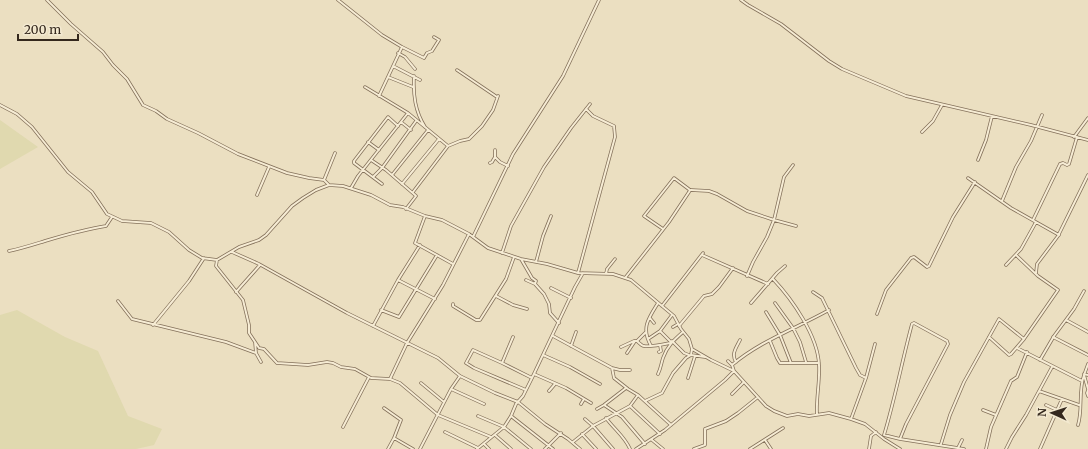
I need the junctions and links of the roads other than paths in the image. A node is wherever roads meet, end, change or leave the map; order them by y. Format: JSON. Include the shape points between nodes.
{"nodes":[{"id":1,"x":46,"y":0,"type":"edge"},
{"id":2,"x":338,"y":0,"type":"edge"},
{"id":3,"x":599,"y":0,"type":"edge"},
{"id":4,"x":741,"y":0,"type":"edge"},
{"id":5,"x":434,"y":37,"type":"dead end"},
{"id":6,"x":402,"y":47,"type":"junction"},
{"id":7,"x":398,"y":53,"type":"junction"},
{"id":8,"x":393,"y":66,"type":"junction"},
{"id":9,"x":415,"y":69,"type":"dead end"},
{"id":10,"x":457,"y":70,"type":"dead end"},
{"id":11,"x":388,"y":76,"type":"junction"},
{"id":12,"x":414,"y":76,"type":"junction"},
{"id":13,"x":420,"y":80,"type":"dead end"},
{"id":14,"x":413,"y":87,"type":"junction"},
{"id":15,"x":365,"y":88,"type":"dead end"},
{"id":16,"x":379,"y":96,"type":"junction"},
{"id":17,"x":590,"y":104,"type":"dead end"},
{"id":18,"x":0,"y":105,"type":"edge"},
{"id":19,"x":942,"y":105,"type":"junction"},
{"id":20,"x":586,"y":109,"type":"junction"},
{"id":21,"x":408,"y":113,"type":"junction"},
{"id":22,"x":1042,"y":115,"type":"dead end"},
{"id":23,"x":992,"y":116,"type":"junction"},
{"id":24,"x":1088,"y":118,"type":"edge"},
{"id":25,"x":417,"y":121,"type":"junction"},
{"id":26,"x":401,"y":122,"type":"junction"},
{"id":27,"x":398,"y":126,"type":"junction"},
{"id":28,"x":1037,"y":126,"type":"junction"},
{"id":29,"x":427,"y":129,"type":"junction"},
{"id":30,"x":411,"y":130,"type":"junction"},
{"id":31,"x":922,"y":132,"type":"dead end"},
{"id":32,"x":1076,"y":137,"type":"junction"},
{"id":33,"x":439,"y":139,"type":"junction"},
{"id":34,"x":1088,"y":140,"type":"edge"},
{"id":35,"x":368,"y":142,"type":"junction"},
{"id":36,"x":448,"y":146,"type":"junction"},
{"id":37,"x":379,"y":150,"type":"junction"},
{"id":38,"x":495,"y":150,"type":"dead end"},
{"id":39,"x":335,"y":153,"type":"dead end"},
{"id":40,"x":494,"y":157,"type":"junction"},
{"id":41,"x":371,"y":160,"type":"junction"},
{"id":42,"x":978,"y":160,"type":"dead end"},
{"id":43,"x":490,"y":163,"type":"dead end"},
{"id":44,"x":793,"y":165,"type":"dead end"},
{"id":45,"x":508,"y":166,"type":"junction"},
{"id":46,"x":269,"y":167,"type":"junction"},
{"id":47,"x":382,"y":168,"type":"junction"},
{"id":48,"x":364,"y":169,"type":"junction"},
{"id":49,"x":392,"y":175,"type":"junction"},
{"id":50,"x":1088,"y":175,"type":"edge"},
{"id":51,"x":373,"y":177,"type":"junction"},
{"id":52,"x":968,"y":178,"type":"dead end"},
{"id":53,"x":324,"y":180,"type":"junction"},
{"id":54,"x":975,"y":182,"type":"junction"},
{"id":55,"x":329,"y":184,"type":"junction"},
{"id":56,"x":382,"y":184,"type":"dead end"},
{"id":57,"x":402,"y":184,"type":"junction"},
{"id":58,"x":351,"y":188,"type":"junction"},
{"id":59,"x":690,"y":190,"type":"junction"},
{"id":60,"x":413,"y":192,"type":"junction"},
{"id":61,"x":258,"y":194,"type":"dead end"},
{"id":62,"x":1002,"y":201,"type":"junction"},
{"id":63,"x":406,"y":209,"type":"junction"},
{"id":64,"x":425,"y":216,"type":"junction"},
{"id":65,"x":551,"y":216,"type":"dead end"},
{"id":66,"x":112,"y":217,"type":"junction"},
{"id":67,"x":774,"y":220,"type":"junction"},
{"id":68,"x":1034,"y":221,"type":"junction"},
{"id":69,"x":796,"y":226,"type":"dead end"},
{"id":70,"x":663,"y":229,"type":"junction"},
{"id":71,"x":469,"y":234,"type":"junction"},
{"id":72,"x":1059,"y":235,"type":"junction"},
{"id":73,"x":473,"y":237,"type":"junction"},
{"id":74,"x":420,"y":245,"type":"junction"},
{"id":75,"x":9,"y":251,"type":"dead end"},
{"id":76,"x":232,"y":252,"type":"junction"},
{"id":77,"x":502,"y":253,"type":"junction"},
{"id":78,"x":437,"y":255,"type":"junction"},
{"id":79,"x":1016,"y":255,"type":"junction"},
{"id":80,"x":514,"y":257,"type":"junction"},
{"id":81,"x":204,"y":258,"type":"junction"},
{"id":82,"x":521,"y":259,"type":"junction"},
{"id":83,"x":615,"y":259,"type":"dead end"},
{"id":84,"x":217,"y":260,"type":"junction"},
{"id":85,"x":536,"y":262,"type":"junction"},
{"id":86,"x":260,"y":264,"type":"junction"},
{"id":87,"x":454,"y":264,"type":"junction"},
{"id":88,"x":1006,"y":265,"type":"dead end"},
{"id":89,"x":785,"y":266,"type":"dead end"},
{"id":90,"x":733,"y":268,"type":"junction"},
{"id":91,"x":578,"y":273,"type":"junction"},
{"id":92,"x":583,"y":273,"type":"junction"},
{"id":93,"x":1036,"y":273,"type":"junction"},
{"id":94,"x":606,"y":274,"type":"junction"},
{"id":95,"x":747,"y":276,"type":"junction"},
{"id":96,"x":625,"y":278,"type":"junction"},
{"id":97,"x":773,"y":279,"type":"junction"},
{"id":98,"x":398,"y":280,"type":"junction"},
{"id":99,"x":526,"y":280,"type":"dead end"},
{"id":100,"x":535,"y":284,"type":"junction"},
{"id":101,"x":768,"y":284,"type":"junction"},
{"id":102,"x":551,"y":288,"type":"dead end"},
{"id":103,"x":416,"y":289,"type":"junction"},
{"id":104,"x":1084,"y":291,"type":"dead end"},
{"id":105,"x":236,"y":292,"type":"junction"},
{"id":106,"x":812,"y":292,"type":"dead end"},
{"id":107,"x":496,"y":296,"type":"junction"},
{"id":108,"x":571,"y":298,"type":"junction"},
{"id":109,"x":435,"y":299,"type":"junction"},
{"id":110,"x":118,"y":302,"type":"dead end"},
{"id":111,"x":658,"y":303,"type":"junction"},
{"id":112,"x":750,"y":303,"type":"dead end"},
{"id":113,"x":775,"y":303,"type":"dead end"},
{"id":114,"x":453,"y":304,"type":"dead end"},
{"id":115,"x":662,"y":306,"type":"junction"},
{"id":116,"x":527,"y":309,"type":"dead end"},
{"id":117,"x":381,"y":310,"type":"junction"},
{"id":118,"x":829,"y":310,"type":"junction"},
{"id":119,"x":766,"y":312,"type":"dead end"},
{"id":120,"x":877,"y":314,"type":"dead end"},
{"id":121,"x":673,"y":315,"type":"junction"},
{"id":122,"x":650,"y":318,"type":"junction"},
{"id":123,"x":1066,"y":320,"type":"junction"},
{"id":124,"x":804,"y":322,"type":"junction"},
{"id":125,"x":559,"y":323,"type":"junction"},
{"id":126,"x":654,"y":323,"type":"dead end"},
{"id":127,"x":153,"y":325,"type":"junction"},
{"id":128,"x":679,"y":325,"type":"junction"},
{"id":129,"x":373,"y":326,"type":"junction"},
{"id":130,"x":673,"y":327,"type":"dead end"},
{"id":131,"x":793,"y":328,"type":"junction"},
{"id":132,"x":660,"y":331,"type":"junction"},
{"id":133,"x":576,"y":332,"type":"dead end"},
{"id":134,"x":646,"y":332,"type":"junction"},
{"id":135,"x":683,"y":332,"type":"junction"},
{"id":136,"x":1088,"y":332,"type":"edge"},
{"id":137,"x":780,"y":335,"type":"junction"},
{"id":138,"x":553,"y":336,"type":"junction"},
{"id":139,"x":513,"y":337,"type":"dead end"},
{"id":140,"x":989,"y":337,"type":"junction"},
{"id":141,"x":1053,"y":337,"type":"junction"},
{"id":142,"x":648,"y":338,"type":"junction"},
{"id":143,"x":1024,"y":339,"type":"junction"},
{"id":144,"x":740,"y":340,"type":"dead end"},
{"id":145,"x":636,"y":341,"type":"junction"},
{"id":146,"x":770,"y":341,"type":"junction"},
{"id":147,"x":255,"y":342,"type":"junction"},
{"id":148,"x":671,"y":342,"type":"junction"},
{"id":149,"x":407,"y":343,"type":"junction"},
{"id":150,"x":875,"y":344,"type":"dead end"},
{"id":151,"x":660,"y":345,"type":"junction"},
{"id":152,"x":571,"y":346,"type":"junction"},
{"id":153,"x":651,"y":346,"type":"junction"},
{"id":154,"x":621,"y":347,"type":"dead end"},
{"id":155,"x":1017,"y":348,"type":"junction"},
{"id":156,"x":692,"y":349,"type":"junction"},
{"id":157,"x":659,"y":352,"type":"dead end"},
{"id":158,"x":1028,"y":352,"type":"junction"},
{"id":159,"x":256,"y":353,"type":"junction"},
{"id":160,"x":627,"y":353,"type":"dead end"},
{"id":161,"x":543,"y":355,"type":"junction"},
{"id":162,"x":690,"y":355,"type":"junction"},
{"id":163,"x":1088,"y":355,"type":"edge"},
{"id":164,"x":695,"y":356,"type":"junction"},
{"id":165,"x":706,"y":358,"type":"junction"},
{"id":166,"x":1040,"y":360,"type":"junction"},
{"id":167,"x":728,"y":361,"type":"dead end"},
{"id":168,"x":260,"y":362,"type":"dead end"},
{"id":169,"x":736,"y":362,"type":"junction"},
{"id":170,"x":806,"y":362,"type":"junction"},
{"id":171,"x":502,"y":363,"type":"junction"},
{"id":172,"x":791,"y":363,"type":"junction"},
{"id":173,"x":819,"y":363,"type":"junction"},
{"id":174,"x":1088,"y":364,"type":"edge"},
{"id":175,"x":732,"y":365,"type":"junction"},
{"id":176,"x":1052,"y":367,"type":"junction"},
{"id":177,"x":612,"y":368,"type":"junction"},
{"id":178,"x":630,"y":370,"type":"dead end"},
{"id":179,"x":734,"y":371,"type":"junction"},
{"id":180,"x":534,"y":374,"type":"junction"},
{"id":181,"x":658,"y":374,"type":"dead end"},
{"id":182,"x":1084,"y":374,"type":"junction"},
{"id":183,"x":460,"y":376,"type":"junction"},
{"id":184,"x":1088,"y":376,"type":"edge"},
{"id":185,"x":369,"y":377,"type":"junction"},
{"id":186,"x":532,"y":378,"type":"junction"},
{"id":187,"x":688,"y":378,"type":"dead end"},
{"id":188,"x":866,"y":378,"type":"junction"},
{"id":189,"x":390,"y":379,"type":"junction"},
{"id":190,"x":1082,"y":381,"type":"junction"},
{"id":191,"x":744,"y":382,"type":"junction"},
{"id":192,"x":421,"y":383,"type":"dead end"},
{"id":193,"x":555,"y":384,"type":"junction"},
{"id":194,"x":600,"y":384,"type":"dead end"},
{"id":195,"x":626,"y":388,"type":"junction"},
{"id":196,"x":452,"y":389,"type":"junction"},
{"id":197,"x":1088,"y":389,"type":"edge"},
{"id":198,"x":526,"y":390,"type":"junction"},
{"id":199,"x":549,"y":391,"type":"dead end"},
{"id":200,"x":1039,"y":391,"type":"junction"},
{"id":201,"x":732,"y":394,"type":"dead end"},
{"id":202,"x":638,"y":395,"type":"junction"},
{"id":203,"x":1088,"y":396,"type":"edge"},
{"id":204,"x":758,"y":397,"type":"junction"},
{"id":205,"x":584,"y":399,"type":"junction"},
{"id":206,"x":1062,"y":399,"type":"junction"},
{"id":207,"x":645,"y":401,"type":"junction"},
{"id":208,"x":444,"y":402,"type":"junction"},
{"id":209,"x":518,"y":402,"type":"junction"},
{"id":210,"x":591,"y":403,"type":"dead end"},
{"id":211,"x":484,"y":404,"type":"dead end"},
{"id":212,"x":581,"y":404,"type":"dead end"},
{"id":213,"x":604,"y":405,"type":"junction"},
{"id":214,"x":1046,"y":405,"type":"dead end"},
{"id":215,"x":1080,"y":405,"type":"junction"},
{"id":216,"x":630,"y":406,"type":"junction"},
{"id":217,"x":384,"y":408,"type":"dead end"},
{"id":218,"x":597,"y":408,"type":"dead end"},
{"id":219,"x":984,"y":410,"type":"dead end"},
{"id":220,"x":1058,"y":410,"type":"junction"},
{"id":221,"x":616,"y":413,"type":"junction"},
{"id":222,"x":438,"y":415,"type":"junction"},
{"id":223,"x":817,"y":415,"type":"junction"},
{"id":224,"x":996,"y":415,"type":"junction"},
{"id":225,"x":478,"y":416,"type":"dead end"},
{"id":226,"x":511,"y":416,"type":"junction"},
{"id":227,"x":606,"y":418,"type":"junction"},
{"id":228,"x":585,"y":419,"type":"dead end"},
{"id":229,"x":851,"y":419,"type":"junction"},
{"id":230,"x":671,"y":425,"type":"junction"},
{"id":231,"x":1078,"y":425,"type":"dead end"},
{"id":232,"x":343,"y":426,"type":"dead end"},
{"id":233,"x":593,"y":426,"type":"junction"},
{"id":234,"x":504,"y":427,"type":"junction"},
{"id":235,"x":783,"y":428,"type":"dead end"},
{"id":236,"x":445,"y":432,"type":"dead end"},
{"id":237,"x":876,"y":432,"type":"junction"},
{"id":238,"x":561,"y":434,"type":"junction"},
{"id":239,"x":582,"y":434,"type":"junction"},
{"id":240,"x":660,"y":434,"type":"junction"},
{"id":241,"x":495,"y":435,"type":"junction"},
{"id":242,"x":883,"y":436,"type":"junction"},
{"id":243,"x":491,"y":437,"type":"junction"},
{"id":244,"x":394,"y":438,"type":"junction"},
{"id":245,"x":900,"y":439,"type":"junction"},
{"id":246,"x":652,"y":440,"type":"junction"},
{"id":247,"x":765,"y":440,"type":"junction"},
{"id":248,"x":962,"y":440,"type":"dead end"},
{"id":249,"x":573,"y":442,"type":"junction"},
{"id":250,"x":484,"y":444,"type":"junction"},
{"id":251,"x":645,"y":444,"type":"junction"},
{"id":252,"x":940,"y":444,"type":"junction"},
{"id":253,"x":549,"y":445,"type":"junction"},
{"id":254,"x":640,"y":448,"type":"edge"},
{"id":255,"x":958,"y":448,"type":"junction"},
{"id":256,"x":388,"y":449,"type":"edge"},
{"id":257,"x":413,"y":449,"type":"edge"},
{"id":258,"x":420,"y":449,"type":"edge"},
{"id":259,"x":478,"y":449,"type":"edge"},
{"id":260,"x":489,"y":449,"type":"edge"},
{"id":261,"x":511,"y":449,"type":"edge"},
{"id":262,"x":531,"y":449,"type":"edge"},
{"id":263,"x":545,"y":449,"type":"edge"},
{"id":264,"x":553,"y":449,"type":"edge"},
{"id":265,"x":580,"y":449,"type":"edge"},
{"id":266,"x":596,"y":449,"type":"edge"},
{"id":267,"x":613,"y":449,"type":"edge"},
{"id":268,"x":630,"y":449,"type":"edge"},
{"id":269,"x":636,"y":449,"type":"edge"},
{"id":270,"x":663,"y":449,"type":"edge"},
{"id":271,"x":694,"y":449,"type":"edge"},
{"id":272,"x":750,"y":449,"type":"edge"},
{"id":273,"x":771,"y":449,"type":"edge"},
{"id":274,"x":869,"y":449,"type":"edge"},
{"id":275,"x":900,"y":449,"type":"edge"},
{"id":276,"x":964,"y":449,"type":"edge"},
{"id":277,"x":986,"y":449,"type":"edge"},
{"id":278,"x":1006,"y":449,"type":"edge"},
{"id":279,"x":1040,"y":449,"type":"edge"}],
"edges":[{"from":1,"to":46,"type":"street","via":[[103,52],[127,79],[143,105]]},
{"from":2,"to":6,"type":"street","via":[[382,35]]},
{"from":3,"to":45,"type":"street","via":[[563,76]]},
{"from":4,"to":19,"type":"street","via":[[781,24],[842,69],[906,96]]},
{"from":5,"to":6,"type":"street","via":[[438,40],[432,52],[427,53],[424,58]]},
{"from":6,"to":7,"type":"street"},
{"from":7,"to":8,"type":"street"},
{"from":7,"to":9,"type":"street"},
{"from":8,"to":11,"type":"street"},
{"from":8,"to":12,"type":"street"},
{"from":10,"to":36,"type":"street","via":[[498,96],[493,110],[482,126],[469,139]]},
{"from":11,"to":14,"type":"street"},
{"from":11,"to":16,"type":"street"},
{"from":12,"to":13,"type":"street"},
{"from":12,"to":14,"type":"street"},
{"from":14,"to":29,"type":"street","via":[[420,119]]},
{"from":15,"to":16,"type":"street"},
{"from":16,"to":21,"type":"street"},
{"from":17,"to":20,"type":"street"},
{"from":18,"to":66,"type":"street","via":[[27,122],[68,172],[88,188]]},
{"from":19,"to":23,"type":"street"},
{"from":19,"to":31,"type":"street","via":[[933,121]]},
{"from":20,"to":77,"type":"street","via":[[544,167],[511,226]]},
{"from":20,"to":91,"type":"street","via":[[593,116],[614,126],[615,137]]},
{"from":21,"to":25,"type":"street"},
{"from":21,"to":26,"type":"street"},
{"from":22,"to":28,"type":"street"},
{"from":23,"to":28,"type":"street"},
{"from":23,"to":42,"type":"street"},
{"from":24,"to":32,"type":"street"},
{"from":25,"to":29,"type":"street"},
{"from":25,"to":30,"type":"street"},
{"from":26,"to":27,"type":"street"},
{"from":26,"to":30,"type":"street"},
{"from":27,"to":35,"type":"street","via":[[388,117]]},
{"from":27,"to":37,"type":"street"},
{"from":28,"to":32,"type":"street"},
{"from":28,"to":62,"type":"street"},
{"from":29,"to":33,"type":"street"},
{"from":29,"to":49,"type":"street"},
{"from":30,"to":47,"type":"street"},
{"from":32,"to":34,"type":"street"},
{"from":32,"to":68,"type":"street","via":[[1069,164],[1060,164]]},
{"from":33,"to":36,"type":"street"},
{"from":33,"to":57,"type":"street"},
{"from":35,"to":37,"type":"street"},
{"from":35,"to":48,"type":"street","via":[[354,161]]},
{"from":36,"to":60,"type":"street"},
{"from":37,"to":41,"type":"street"},
{"from":38,"to":40,"type":"street"},
{"from":39,"to":53,"type":"street"},
{"from":40,"to":43,"type":"street"},
{"from":40,"to":45,"type":"street"},
{"from":41,"to":47,"type":"street"},
{"from":41,"to":48,"type":"street"},
{"from":44,"to":67,"type":"street","via":[[784,177]]},
{"from":45,"to":73,"type":"street"},
{"from":46,"to":53,"type":"street","via":[[297,176]]},
{"from":46,"to":61,"type":"street"},
{"from":47,"to":49,"type":"street"},
{"from":47,"to":51,"type":"street"},
{"from":48,"to":51,"type":"street"},
{"from":48,"to":58,"type":"street"},
{"from":49,"to":57,"type":"street"},
{"from":50,"to":72,"type":"street"},
{"from":51,"to":56,"type":"street"},
{"from":52,"to":54,"type":"street"},
{"from":53,"to":55,"type":"street"},
{"from":54,"to":62,"type":"street"},
{"from":54,"to":120,"type":"street","via":[[953,217],[929,266],[914,257],[911,258],[886,290]]},
{"from":55,"to":58,"type":"street"},
{"from":55,"to":76,"type":"street","via":[[292,206],[266,235]]},
{"from":57,"to":60,"type":"street"},
{"from":58,"to":63,"type":"street"},
{"from":59,"to":67,"type":"street","via":[[717,194],[747,211]]},
{"from":59,"to":70,"type":"street"},
{"from":59,"to":70,"type":"street","via":[[674,178],[644,216]]},
{"from":60,"to":63,"type":"street","via":[[416,196]]},
{"from":62,"to":68,"type":"street"},
{"from":63,"to":64,"type":"street"},
{"from":64,"to":71,"type":"street","via":[[442,220]]},
{"from":64,"to":74,"type":"street","via":[[415,243]]},
{"from":65,"to":85,"type":"street","via":[[542,236]]},
{"from":66,"to":75,"type":"street","via":[[106,226]]},
{"from":66,"to":81,"type":"street","via":[[122,221],[151,224],[169,232],[189,250]]},
{"from":67,"to":69,"type":"street"},
{"from":67,"to":95,"type":"street"},
{"from":68,"to":72,"type":"street"},
{"from":68,"to":79,"type":"street"},
{"from":70,"to":96,"type":"street"},
{"from":71,"to":73,"type":"street"},
{"from":71,"to":87,"type":"street"},
{"from":72,"to":93,"type":"street","via":[[1037,264]]},
{"from":73,"to":77,"type":"street","via":[[488,248]]},
{"from":74,"to":78,"type":"street"},
{"from":74,"to":98,"type":"street"},
{"from":76,"to":84,"type":"street"},
{"from":76,"to":86,"type":"street"},
{"from":77,"to":80,"type":"street"},
{"from":78,"to":87,"type":"street"},
{"from":78,"to":103,"type":"street"},
{"from":79,"to":88,"type":"street"},
{"from":79,"to":93,"type":"street"},
{"from":80,"to":82,"type":"street"},
{"from":80,"to":107,"type":"street"},
{"from":81,"to":84,"type":"street"},
{"from":81,"to":127,"type":"street"},
{"from":82,"to":85,"type":"street"},
{"from":82,"to":100,"type":"street","via":[[536,281]]},
{"from":83,"to":94,"type":"street"},
{"from":84,"to":105,"type":"street","via":[[216,266]]},
{"from":85,"to":91,"type":"street"},
{"from":86,"to":105,"type":"street"},
{"from":86,"to":129,"type":"street"},
{"from":87,"to":109,"type":"street"},
{"from":89,"to":97,"type":"street"},
{"from":90,"to":95,"type":"street"},
{"from":90,"to":115,"type":"street","via":[[702,254]]},
{"from":90,"to":128,"type":"street","via":[[716,291],[704,296]]},
{"from":91,"to":92,"type":"street"},
{"from":92,"to":94,"type":"street"},
{"from":92,"to":108,"type":"street"},
{"from":93,"to":143,"type":"street","via":[[1058,290]]},
{"from":94,"to":96,"type":"street"},
{"from":95,"to":101,"type":"street"},
{"from":96,"to":111,"type":"street","via":[[635,283]]},
{"from":97,"to":101,"type":"street"},
{"from":97,"to":124,"type":"street"},
{"from":98,"to":103,"type":"street"},
{"from":98,"to":117,"type":"street"},
{"from":99,"to":100,"type":"street"},
{"from":100,"to":125,"type":"street","via":[[546,297],[550,313]]},
{"from":101,"to":112,"type":"street"},
{"from":102,"to":108,"type":"street"},
{"from":103,"to":109,"type":"street"},
{"from":103,"to":117,"type":"street","via":[[399,317]]},
{"from":104,"to":123,"type":"street"},
{"from":105,"to":147,"type":"street","via":[[243,300],[249,333]]},
{"from":106,"to":118,"type":"street","via":[[822,298]]},
{"from":107,"to":114,"type":"street","via":[[479,321]]},
{"from":107,"to":116,"type":"street"},
{"from":108,"to":125,"type":"street"},
{"from":109,"to":149,"type":"street"},
{"from":110,"to":127,"type":"street","via":[[132,320]]},
{"from":111,"to":115,"type":"street"},
{"from":111,"to":122,"type":"street"},
{"from":113,"to":131,"type":"street"},
{"from":115,"to":121,"type":"street"},
{"from":117,"to":129,"type":"street"},
{"from":118,"to":124,"type":"street"},
{"from":118,"to":188,"type":"street","via":[[856,368],[860,375]]},
{"from":119,"to":137,"type":"street"},
{"from":121,"to":128,"type":"street"},
{"from":121,"to":132,"type":"street"},
{"from":122,"to":126,"type":"street"},
{"from":122,"to":134,"type":"street","via":[[646,324]]},
{"from":123,"to":136,"type":"street"},
{"from":123,"to":141,"type":"street"},
{"from":124,"to":131,"type":"street"},
{"from":124,"to":173,"type":"street","via":[[815,345]]},
{"from":125,"to":138,"type":"street"},
{"from":127,"to":159,"type":"street","via":[[226,342]]},
{"from":128,"to":130,"type":"street"},
{"from":128,"to":135,"type":"street"},
{"from":129,"to":149,"type":"street"},
{"from":131,"to":137,"type":"street"},
{"from":131,"to":170,"type":"street"},
{"from":132,"to":142,"type":"street"},
{"from":132,"to":148,"type":"street"},
{"from":133,"to":152,"type":"street"},
{"from":134,"to":142,"type":"street"},
{"from":134,"to":145,"type":"street"},
{"from":135,"to":148,"type":"street"},
{"from":135,"to":156,"type":"street"},
{"from":137,"to":146,"type":"street"},
{"from":137,"to":172,"type":"street"},
{"from":138,"to":152,"type":"street"},
{"from":138,"to":161,"type":"street"},
{"from":139,"to":171,"type":"street"},
{"from":140,"to":143,"type":"street","via":[[999,318]]},
{"from":140,"to":155,"type":"street","via":[[1009,355]]},
{"from":140,"to":252,"type":"street","via":[[964,382]]},
{"from":141,"to":163,"type":"street"},
{"from":141,"to":166,"type":"street"},
{"from":142,"to":153,"type":"street"},
{"from":143,"to":155,"type":"street"},
{"from":144,"to":169,"type":"street","via":[[733,354]]},
{"from":145,"to":153,"type":"street","via":[[643,346]]},
{"from":145,"to":154,"type":"street"},
{"from":145,"to":160,"type":"street"},
{"from":146,"to":169,"type":"street"},
{"from":146,"to":172,"type":"street","via":[[779,361]]},
{"from":147,"to":159,"type":"street"},
{"from":147,"to":185,"type":"street","via":[[277,363],[308,365],[327,362],[355,369]]},
{"from":148,"to":151,"type":"street"},
{"from":148,"to":162,"type":"street"},
{"from":148,"to":181,"type":"street"},
{"from":149,"to":183,"type":"street","via":[[438,358]]},
{"from":149,"to":189,"type":"street"},
{"from":150,"to":188,"type":"street"},
{"from":151,"to":153,"type":"street"},
{"from":151,"to":157,"type":"street"},
{"from":152,"to":177,"type":"street"},
{"from":155,"to":158,"type":"street"},
{"from":156,"to":162,"type":"street"},
{"from":156,"to":165,"type":"street"},
{"from":158,"to":166,"type":"street"},
{"from":158,"to":224,"type":"street","via":[[1017,377],[1011,381]]},
{"from":159,"to":168,"type":"street"},
{"from":161,"to":180,"type":"street"},
{"from":161,"to":194,"type":"street"},
{"from":162,"to":164,"type":"street"},
{"from":162,"to":207,"type":"street","via":[[670,377],[662,393]]},
{"from":164,"to":165,"type":"street"},
{"from":164,"to":187,"type":"street"},
{"from":165,"to":179,"type":"street"},
{"from":166,"to":176,"type":"street"},
{"from":167,"to":175,"type":"street"},
{"from":169,"to":175,"type":"street"},
{"from":170,"to":172,"type":"street"},
{"from":170,"to":173,"type":"street"},
{"from":171,"to":186,"type":"street"},
{"from":171,"to":198,"type":"street","via":[[472,350],[466,363]]},
{"from":173,"to":223,"type":"street"},
{"from":174,"to":182,"type":"street"},
{"from":175,"to":179,"type":"street"},
{"from":176,"to":190,"type":"street"},
{"from":176,"to":200,"type":"street"},
{"from":177,"to":178,"type":"street"},
{"from":177,"to":195,"type":"street","via":[[614,378]]},
{"from":179,"to":191,"type":"street"},
{"from":179,"to":230,"type":"street"},
{"from":180,"to":186,"type":"street"},
{"from":180,"to":193,"type":"street"},
{"from":182,"to":184,"type":"street"},
{"from":182,"to":190,"type":"street"},
{"from":182,"to":197,"type":"street"},
{"from":183,"to":196,"type":"street"},
{"from":183,"to":209,"type":"street"},
{"from":185,"to":189,"type":"street"},
{"from":185,"to":232,"type":"street"},
{"from":186,"to":198,"type":"street"},
{"from":188,"to":229,"type":"street"},
{"from":189,"to":222,"type":"street","via":[[400,383]]},
{"from":190,"to":215,"type":"street"},
{"from":191,"to":201,"type":"street"},
{"from":191,"to":204,"type":"street"},
{"from":192,"to":208,"type":"street"},
{"from":193,"to":199,"type":"street"},
{"from":193,"to":205,"type":"street"},
{"from":195,"to":202,"type":"street"},
{"from":195,"to":213,"type":"street"},
{"from":196,"to":208,"type":"street"},
{"from":196,"to":211,"type":"street"},
{"from":197,"to":203,"type":"street"},
{"from":198,"to":209,"type":"street"},
{"from":200,"to":206,"type":"street"},
{"from":200,"to":278,"type":"street"},
{"from":202,"to":207,"type":"street"},
{"from":202,"to":216,"type":"street"},
{"from":204,"to":223,"type":"street","via":[[770,409],[782,415]]},
{"from":204,"to":271,"type":"street","via":[[726,421],[705,429],[705,445]]},
{"from":205,"to":210,"type":"street"},
{"from":205,"to":212,"type":"street"},
{"from":206,"to":215,"type":"street"},
{"from":206,"to":220,"type":"street"},
{"from":207,"to":230,"type":"street"},
{"from":208,"to":222,"type":"street"},
{"from":209,"to":226,"type":"street"},
{"from":209,"to":238,"type":"street"},
{"from":213,"to":218,"type":"street"},
{"from":213,"to":221,"type":"street"},
{"from":214,"to":220,"type":"street"},
{"from":215,"to":231,"type":"street","via":[[1081,416]]},
{"from":216,"to":221,"type":"street"},
{"from":216,"to":240,"type":"street"},
{"from":217,"to":244,"type":"street","via":[[401,420]]},
{"from":219,"to":224,"type":"street"},
{"from":220,"to":279,"type":"street"},
{"from":221,"to":227,"type":"street"},
{"from":221,"to":251,"type":"street"},
{"from":222,"to":243,"type":"street"},
{"from":222,"to":258,"type":"street"},
{"from":223,"to":229,"type":"street","via":[[829,414]]},
{"from":224,"to":277,"type":"street"},
{"from":225,"to":234,"type":"street"},
{"from":226,"to":234,"type":"street"},
{"from":226,"to":253,"type":"street"},
{"from":227,"to":233,"type":"street"},
{"from":227,"to":268,"type":"street","via":[[626,440]]},
{"from":228,"to":233,"type":"street"},
{"from":229,"to":237,"type":"street","via":[[865,424]]},
{"from":230,"to":240,"type":"street"},
{"from":233,"to":239,"type":"street"},
{"from":233,"to":267,"type":"street"},
{"from":234,"to":241,"type":"street"},
{"from":234,"to":262,"type":"street"},
{"from":235,"to":247,"type":"street"},
{"from":236,"to":259,"type":"street"},
{"from":237,"to":242,"type":"street"},
{"from":237,"to":274,"type":"street","via":[[871,436]]},
{"from":238,"to":249,"type":"street"},
{"from":238,"to":253,"type":"street"},
{"from":239,"to":249,"type":"street"},
{"from":239,"to":266,"type":"street"},
{"from":240,"to":246,"type":"street"},
{"from":241,"to":243,"type":"street"},
{"from":241,"to":261,"type":"street"},
{"from":242,"to":245,"type":"street"},
{"from":242,"to":245,"type":"street","via":[[914,323],[947,341],[948,344]]},
{"from":242,"to":275,"type":"street"},
{"from":243,"to":250,"type":"street"},
{"from":244,"to":256,"type":"street"},
{"from":244,"to":257,"type":"street"},
{"from":245,"to":252,"type":"street"},
{"from":246,"to":251,"type":"street"},
{"from":246,"to":270,"type":"street"},
{"from":247,"to":272,"type":"street"},
{"from":247,"to":273,"type":"street"},
{"from":248,"to":255,"type":"street"},
{"from":249,"to":265,"type":"street"},
{"from":250,"to":259,"type":"street"},
{"from":250,"to":260,"type":"street"},
{"from":251,"to":254,"type":"street"},
{"from":252,"to":255,"type":"street"},
{"from":253,"to":263,"type":"street"},
{"from":253,"to":264,"type":"street"},
{"from":254,"to":269,"type":"street"},
{"from":255,"to":276,"type":"street"}]}
